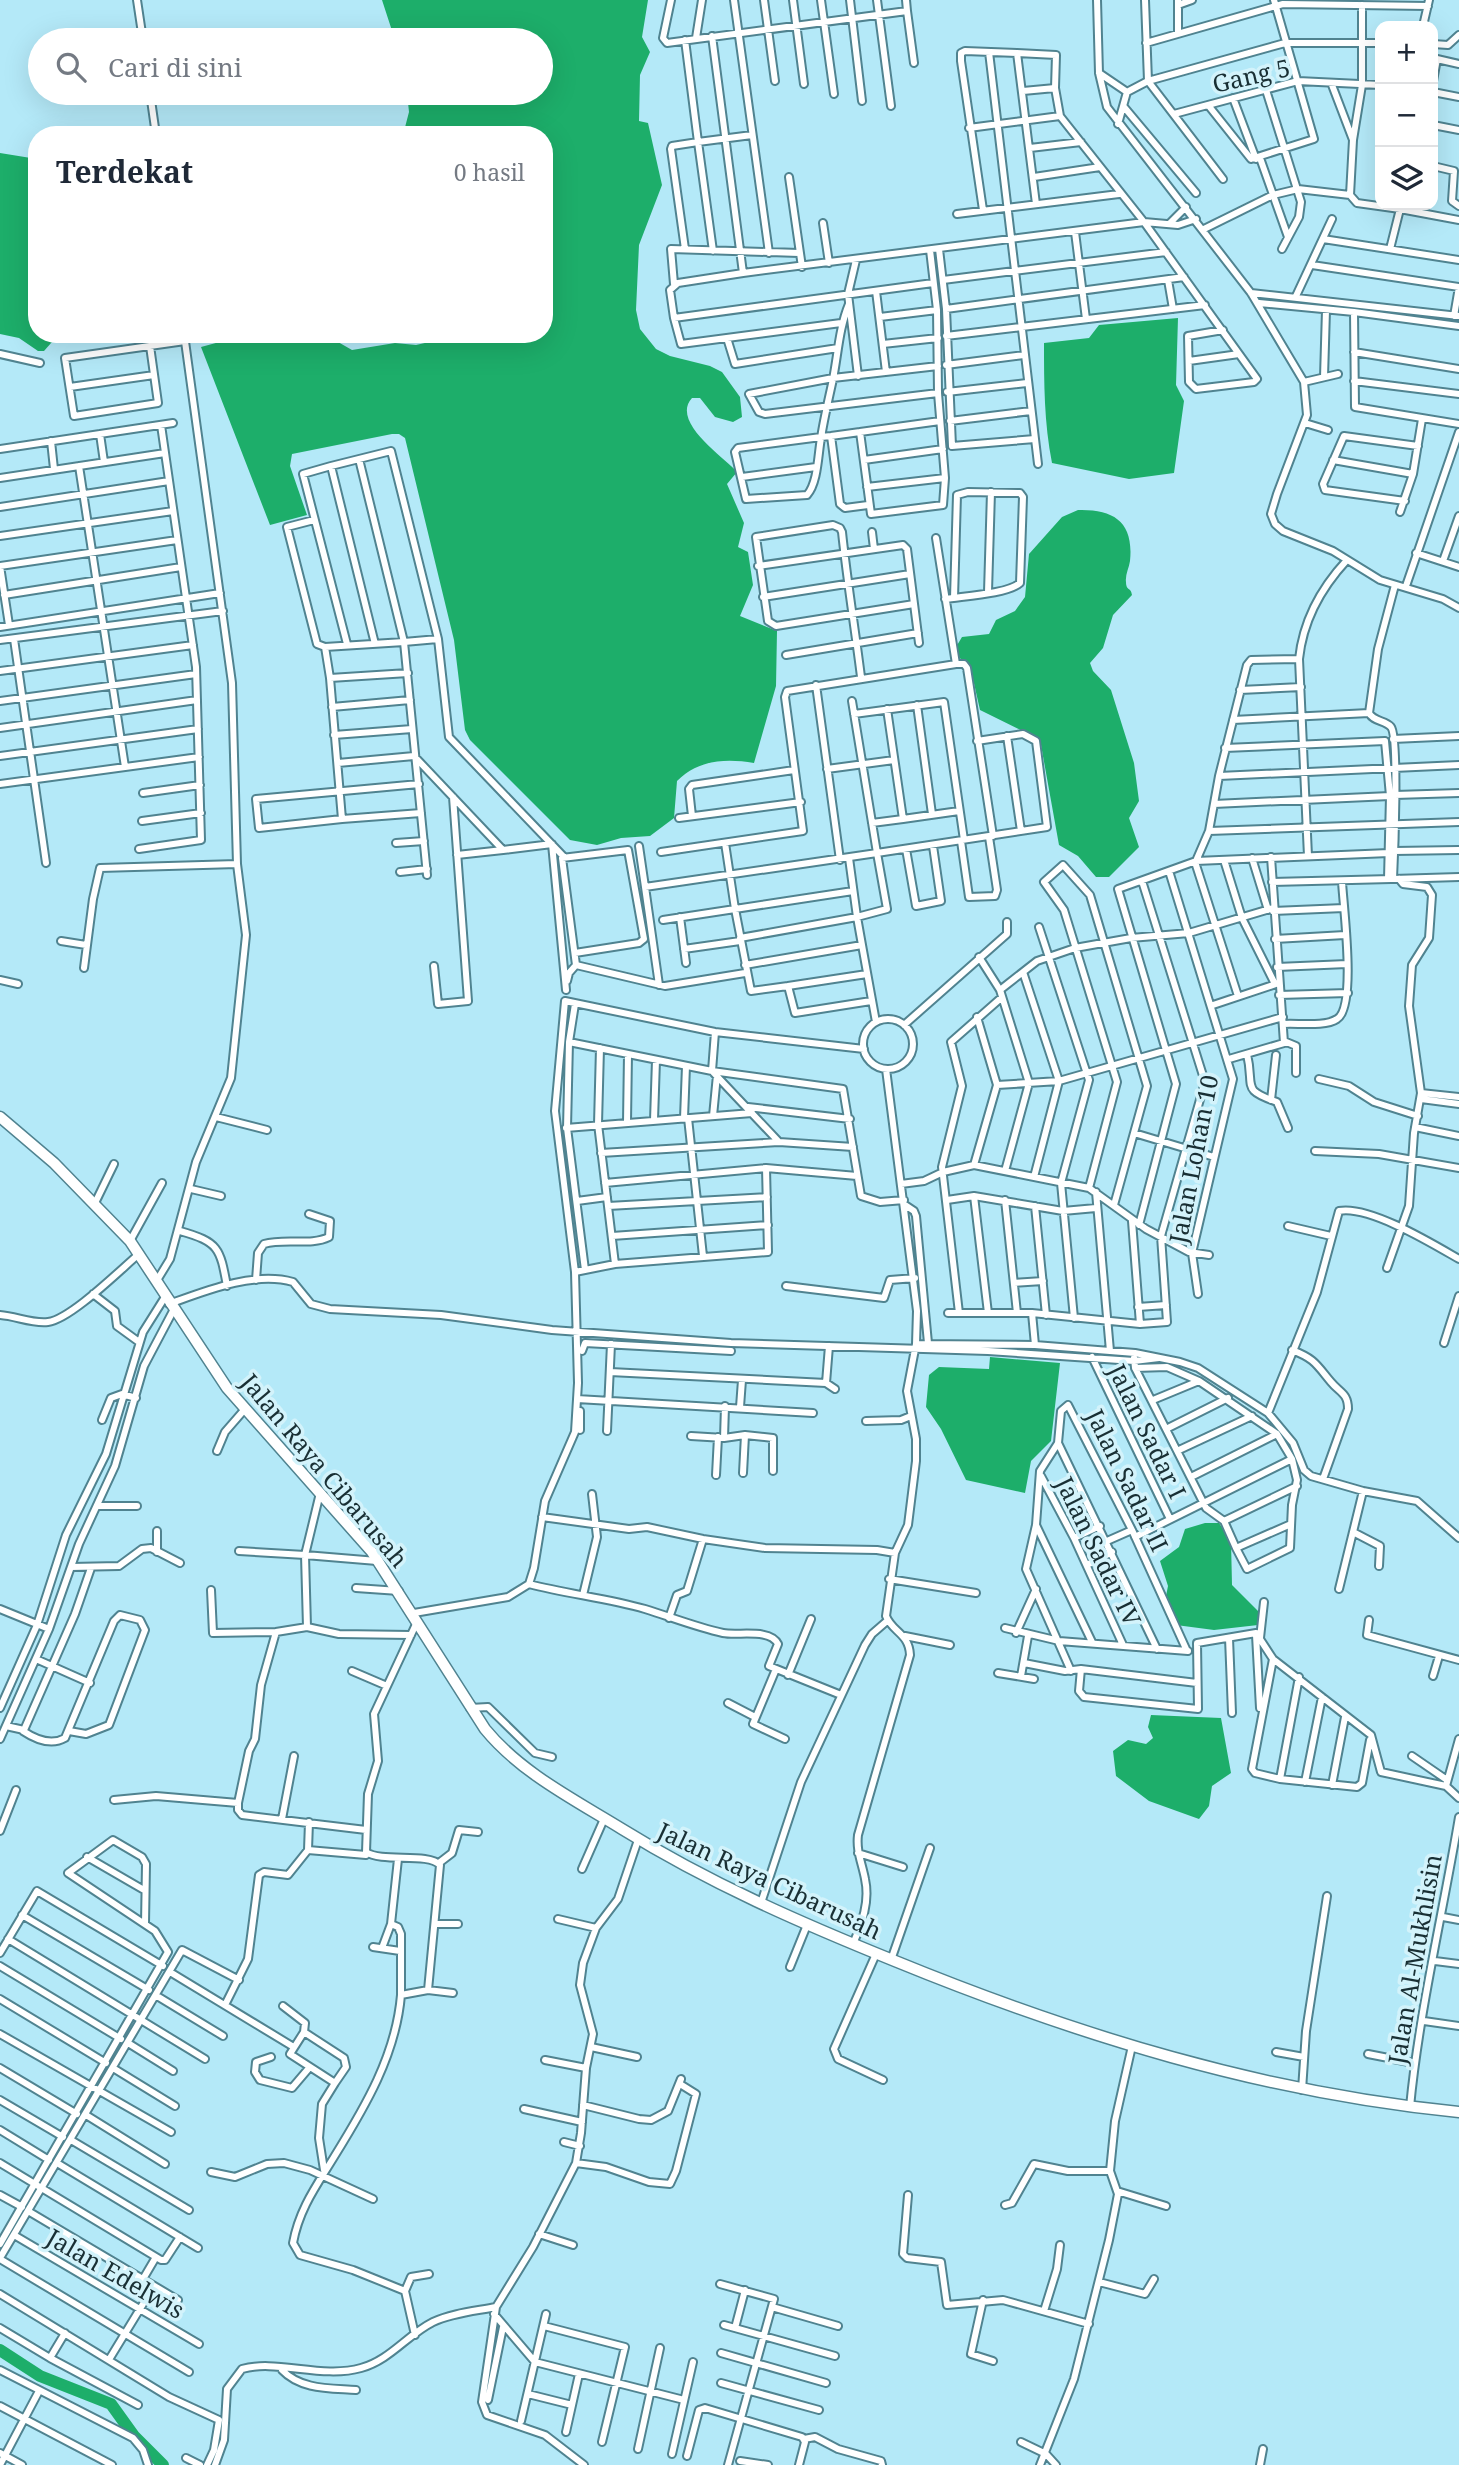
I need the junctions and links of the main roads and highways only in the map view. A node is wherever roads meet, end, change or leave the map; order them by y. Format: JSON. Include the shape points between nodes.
{"nodes":[{"id":1,"x":0,"y":1117,"type":"edge"},
{"id":2,"x":1459,"y":2112,"type":"edge"}],
"edges":[{"from":1,"to":2,"type":"main road","name":"Jalan Raya Cibarusah","via":[[130,1241],[220,1379],[378,1561],[490,1734],[509,1754],[604,1819],[686,1868],[807,1925],[969,1991],[1132,2046],[1302,2090]]}]}
